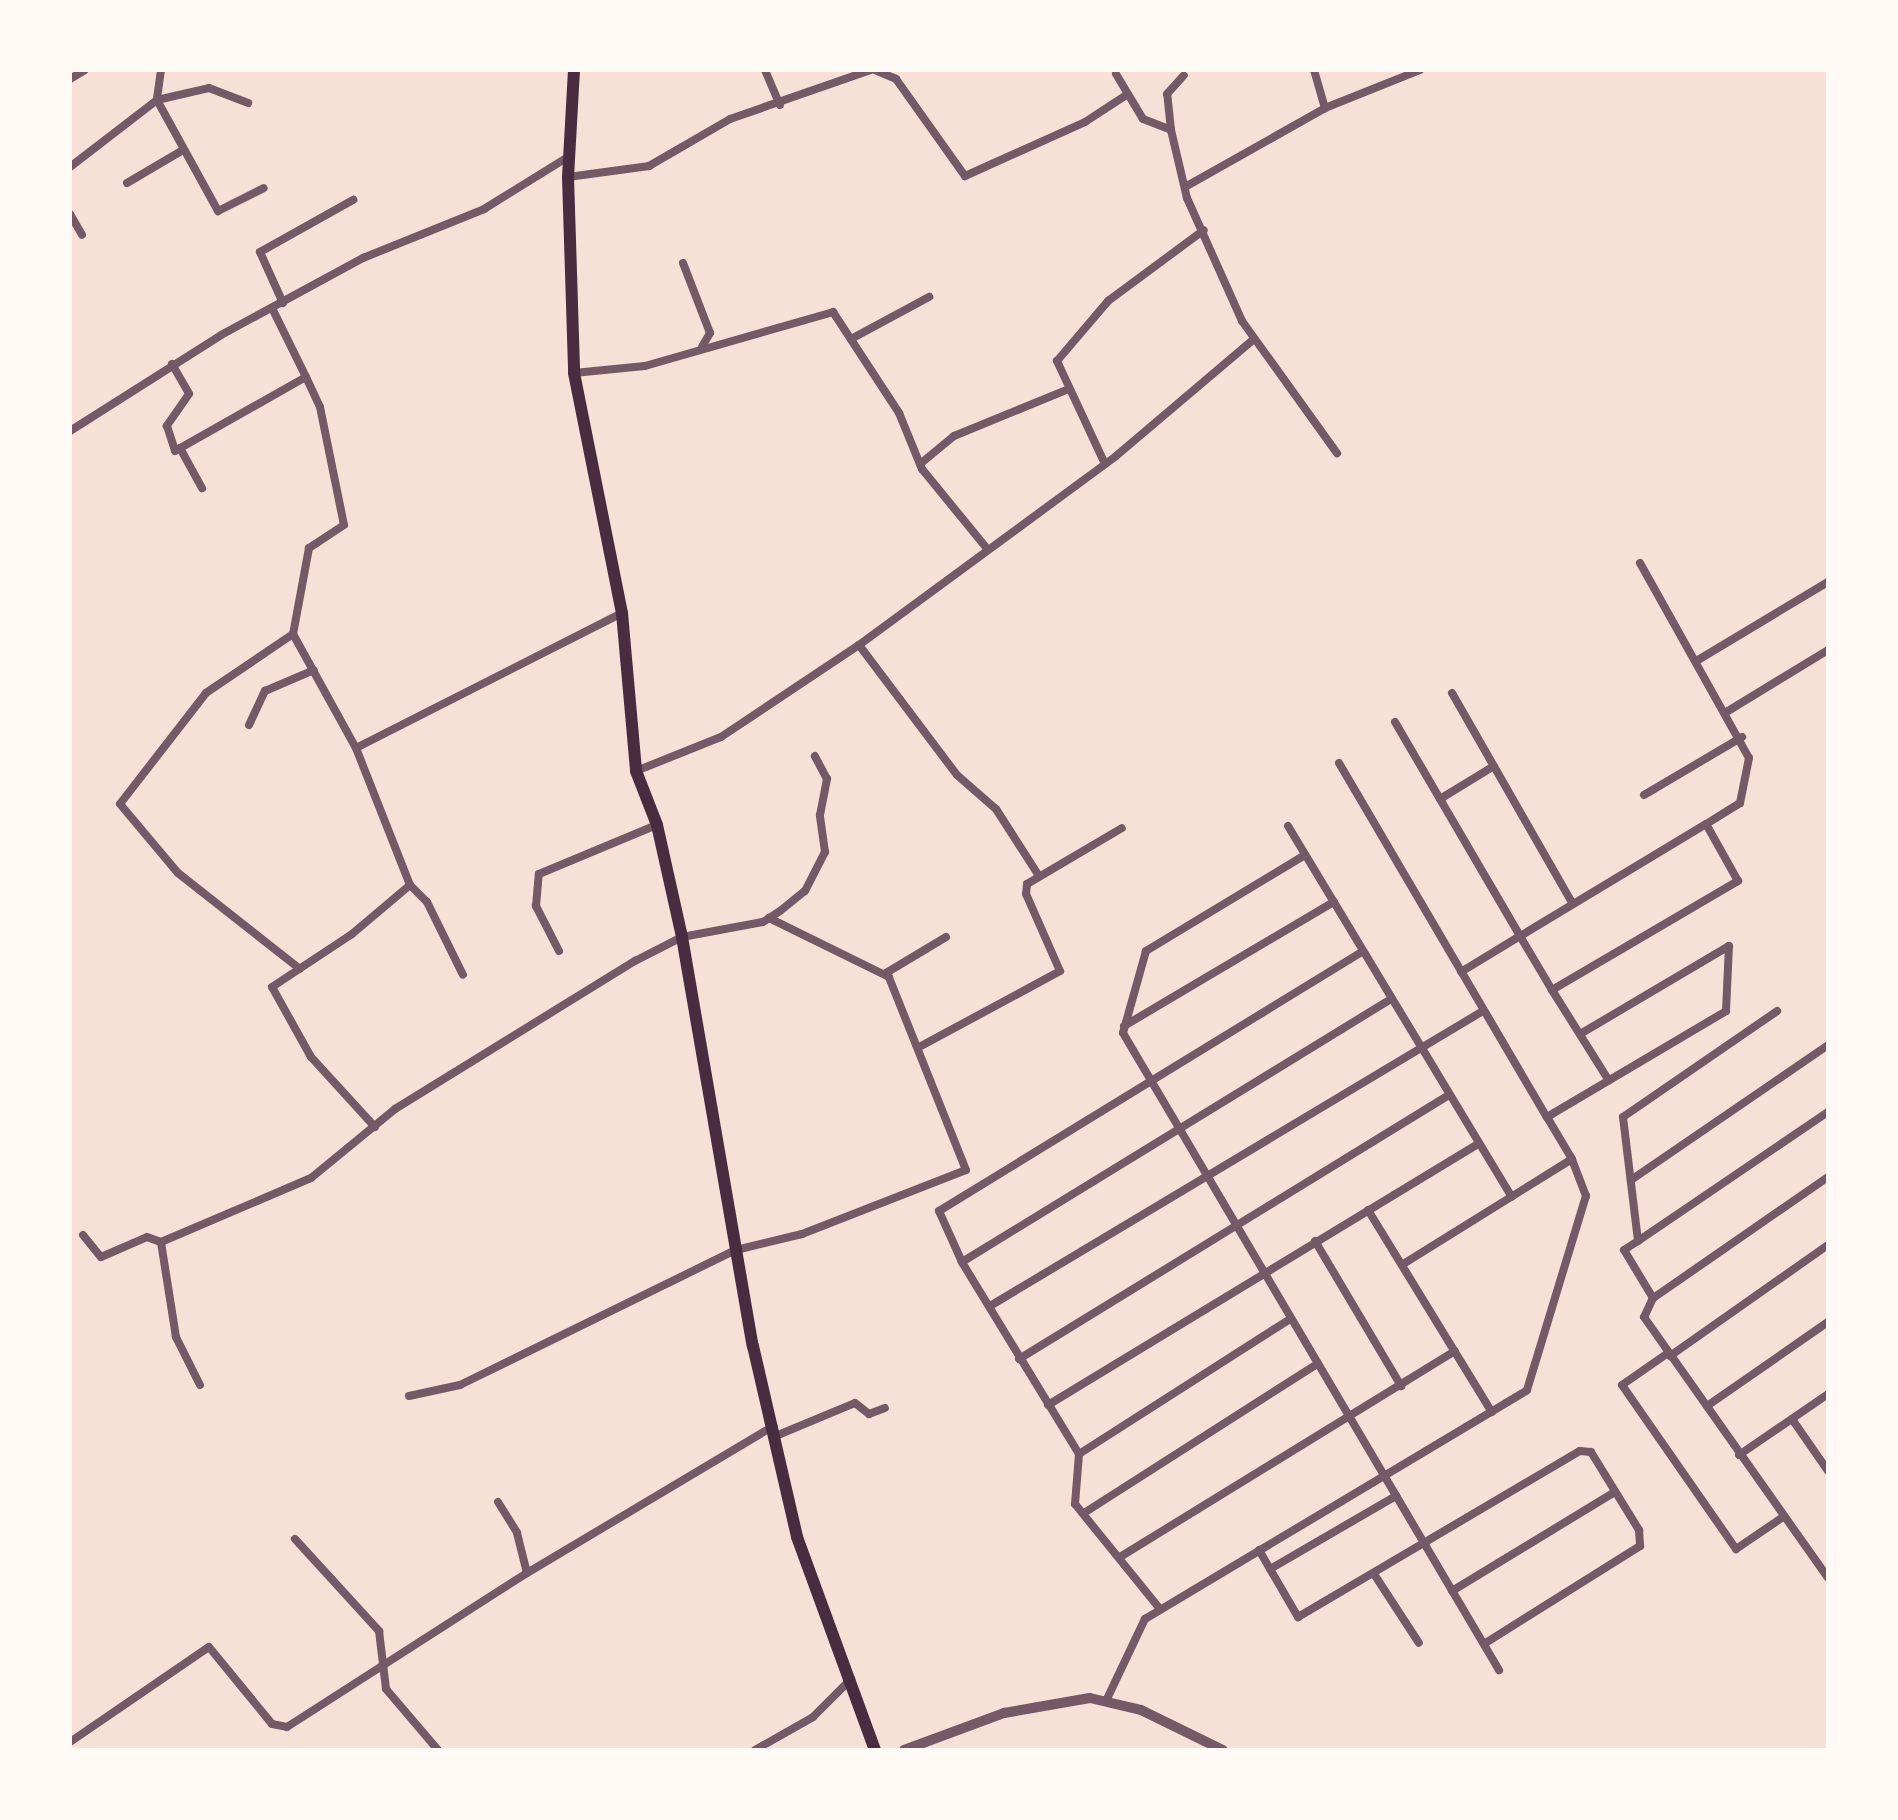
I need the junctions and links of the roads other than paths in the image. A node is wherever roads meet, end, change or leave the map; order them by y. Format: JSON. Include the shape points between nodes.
{"nodes":[{"id":1,"x":85,"y":70,"type":"edge"},
{"id":2,"x":161,"y":70,"type":"edge"},
{"id":3,"x":574,"y":70,"type":"edge"},
{"id":4,"x":765,"y":70,"type":"edge"},
{"id":5,"x":879,"y":70,"type":"edge"},
{"id":6,"x":1314,"y":70,"type":"edge"},
{"id":7,"x":1420,"y":70,"type":"edge"},
{"id":8,"x":1116,"y":74,"type":"dead end"},
{"id":9,"x":1184,"y":75,"type":"dead end"},
{"id":10,"x":70,"y":79,"type":"edge"},
{"id":11,"x":1128,"y":94,"type":"junction"},
{"id":12,"x":157,"y":100,"type":"junction"},
{"id":13,"x":248,"y":103,"type":"dead end"},
{"id":14,"x":780,"y":105,"type":"junction"},
{"id":15,"x":1325,"y":108,"type":"junction"},
{"id":16,"x":1170,"y":130,"type":"junction"},
{"id":17,"x":183,"y":150,"type":"junction"},
{"id":18,"x":569,"y":156,"type":"junction"},
{"id":19,"x":70,"y":168,"type":"edge"},
{"id":20,"x":568,"y":177,"type":"junction"},
{"id":21,"x":128,"y":183,"type":"dead end"},
{"id":22,"x":1185,"y":187,"type":"junction"},
{"id":23,"x":264,"y":188,"type":"dead end"},
{"id":24,"x":353,"y":200,"type":"dead end"},
{"id":25,"x":70,"y":214,"type":"edge"},
{"id":26,"x":1204,"y":230,"type":"junction"},
{"id":27,"x":82,"y":235,"type":"dead end"},
{"id":28,"x":684,"y":263,"type":"dead end"},
{"id":29,"x":928,"y":297,"type":"dead end"},
{"id":30,"x":282,"y":303,"type":"junction"},
{"id":31,"x":272,"y":308,"type":"junction"},
{"id":32,"x":851,"y":339,"type":"junction"},
{"id":33,"x":1253,"y":340,"type":"junction"},
{"id":34,"x":702,"y":347,"type":"junction"},
{"id":35,"x":172,"y":364,"type":"junction"},
{"id":36,"x":574,"y":373,"type":"junction"},
{"id":37,"x":306,"y":378,"type":"junction"},
{"id":38,"x":1066,"y":390,"type":"junction"},
{"id":39,"x":70,"y":431,"type":"edge"},
{"id":40,"x":180,"y":448,"type":"junction"},
{"id":41,"x":1337,"y":453,"type":"dead end"},
{"id":42,"x":920,"y":464,"type":"junction"},
{"id":43,"x":1105,"y":464,"type":"junction"},
{"id":44,"x":202,"y":488,"type":"dead end"},
{"id":45,"x":988,"y":550,"type":"junction"},
{"id":46,"x":1640,"y":563,"type":"dead end"},
{"id":47,"x":1828,"y":582,"type":"edge"},
{"id":48,"x":622,"y":614,"type":"junction"},
{"id":49,"x":293,"y":634,"type":"junction"},
{"id":50,"x":859,"y":645,"type":"junction"},
{"id":51,"x":1828,"y":650,"type":"edge"},
{"id":52,"x":1698,"y":660,"type":"junction"},
{"id":53,"x":314,"y":670,"type":"junction"},
{"id":54,"x":1452,"y":692,"type":"dead end"},
{"id":55,"x":1728,"y":710,"type":"junction"},
{"id":56,"x":1395,"y":722,"type":"dead end"},
{"id":57,"x":249,"y":725,"type":"dead end"},
{"id":58,"x":1742,"y":737,"type":"junction"},
{"id":59,"x":356,"y":748,"type":"junction"},
{"id":60,"x":815,"y":756,"type":"dead end"},
{"id":61,"x":1339,"y":763,"type":"dead end"},
{"id":62,"x":1494,"y":766,"type":"junction"},
{"id":63,"x":636,"y":771,"type":"junction"},
{"id":64,"x":1644,"y":795,"type":"dead end"},
{"id":65,"x":1440,"y":799,"type":"junction"},
{"id":66,"x":1706,"y":824,"type":"junction"},
{"id":67,"x":657,"y":826,"type":"junction"},
{"id":68,"x":1288,"y":826,"type":"dead end"},
{"id":69,"x":1122,"y":828,"type":"dead end"},
{"id":70,"x":1306,"y":854,"type":"junction"},
{"id":71,"x":1039,"y":876,"type":"junction"},
{"id":72,"x":410,"y":885,"type":"junction"},
{"id":73,"x":1334,"y":902,"type":"junction"},
{"id":74,"x":1574,"y":904,"type":"junction"},
{"id":75,"x":769,"y":918,"type":"junction"},
{"id":76,"x":1520,"y":936,"type":"junction"},
{"id":77,"x":682,"y":937,"type":"junction"},
{"id":78,"x":946,"y":937,"type":"dead end"},
{"id":79,"x":559,"y":951,"type":"dead end"},
{"id":80,"x":1363,"y":951,"type":"junction"},
{"id":81,"x":300,"y":969,"type":"junction"},
{"id":82,"x":1461,"y":972,"type":"junction"},
{"id":83,"x":886,"y":973,"type":"junction"},
{"id":84,"x":464,"y":975,"type":"dead end"},
{"id":85,"x":1552,"y":990,"type":"junction"},
{"id":86,"x":1392,"y":999,"type":"junction"},
{"id":87,"x":1777,"y":1011,"type":"dead end"},
{"id":88,"x":1482,"y":1012,"type":"junction"},
{"id":89,"x":1124,"y":1026,"type":"junction"},
{"id":90,"x":1580,"y":1034,"type":"junction"},
{"id":91,"x":1828,"y":1045,"type":"edge"},
{"id":92,"x":922,"y":1046,"type":"junction"},
{"id":93,"x":1421,"y":1048,"type":"junction"},
{"id":94,"x":1147,"y":1079,"type":"junction"},
{"id":95,"x":1608,"y":1081,"type":"junction"},
{"id":96,"x":1449,"y":1095,"type":"junction"},
{"id":97,"x":1828,"y":1112,"type":"edge"},
{"id":98,"x":1547,"y":1117,"type":"junction"},
{"id":99,"x":375,"y":1127,"type":"junction"},
{"id":100,"x":1176,"y":1127,"type":"junction"},
{"id":101,"x":1478,"y":1144,"type":"junction"},
{"id":102,"x":1572,"y":1160,"type":"junction"},
{"id":103,"x":1205,"y":1176,"type":"junction"},
{"id":104,"x":1828,"y":1178,"type":"edge"},
{"id":105,"x":1630,"y":1180,"type":"junction"},
{"id":106,"x":1512,"y":1197,"type":"junction"},
{"id":107,"x":1368,"y":1210,"type":"junction"},
{"id":108,"x":1234,"y":1225,"type":"junction"},
{"id":109,"x":84,"y":1235,"type":"dead end"},
{"id":110,"x":1315,"y":1241,"type":"junction"},
{"id":111,"x":161,"y":1242,"type":"junction"},
{"id":112,"x":1638,"y":1242,"type":"junction"},
{"id":113,"x":1828,"y":1245,"type":"edge"},
{"id":114,"x":736,"y":1250,"type":"junction"},
{"id":115,"x":962,"y":1262,"type":"junction"},
{"id":116,"x":1403,"y":1264,"type":"junction"},
{"id":117,"x":1262,"y":1272,"type":"junction"},
{"id":118,"x":1653,"y":1298,"type":"junction"},
{"id":119,"x":990,"y":1306,"type":"junction"},
{"id":120,"x":1290,"y":1319,"type":"junction"},
{"id":121,"x":1828,"y":1322,"type":"edge"},
{"id":122,"x":1455,"y":1351,"type":"junction"},
{"id":123,"x":1670,"y":1355,"type":"junction"},
{"id":124,"x":1019,"y":1360,"type":"junction"},
{"id":125,"x":1317,"y":1364,"type":"junction"},
{"id":126,"x":200,"y":1384,"type":"dead end"},
{"id":127,"x":1400,"y":1386,"type":"junction"},
{"id":128,"x":1828,"y":1394,"type":"edge"},
{"id":129,"x":409,"y":1396,"type":"dead end"},
{"id":130,"x":1048,"y":1405,"type":"junction"},
{"id":131,"x":1707,"y":1406,"type":"junction"},
{"id":132,"x":885,"y":1408,"type":"dead end"},
{"id":133,"x":1492,"y":1412,"type":"junction"},
{"id":134,"x":1350,"y":1418,"type":"junction"},
{"id":135,"x":1792,"y":1420,"type":"junction"},
{"id":136,"x":776,"y":1431,"type":"junction"},
{"id":137,"x":1079,"y":1454,"type":"junction"},
{"id":138,"x":1740,"y":1455,"type":"junction"},
{"id":139,"x":1828,"y":1471,"type":"edge"},
{"id":140,"x":1384,"y":1477,"type":"junction"},
{"id":141,"x":1615,"y":1492,"type":"junction"},
{"id":142,"x":1396,"y":1496,"type":"junction"},
{"id":143,"x":498,"y":1502,"type":"dead end"},
{"id":144,"x":1084,"y":1513,"type":"junction"},
{"id":145,"x":1783,"y":1518,"type":"junction"},
{"id":146,"x":295,"y":1539,"type":"dead end"},
{"id":147,"x":1424,"y":1544,"type":"junction"},
{"id":148,"x":1259,"y":1550,"type":"junction"},
{"id":149,"x":1120,"y":1556,"type":"junction"},
{"id":150,"x":1270,"y":1569,"type":"junction"},
{"id":151,"x":527,"y":1573,"type":"junction"},
{"id":152,"x":1374,"y":1574,"type":"junction"},
{"id":153,"x":1828,"y":1578,"type":"edge"},
{"id":154,"x":1452,"y":1591,"type":"junction"},
{"id":155,"x":1160,"y":1609,"type":"junction"},
{"id":156,"x":1419,"y":1643,"type":"dead end"},
{"id":157,"x":1484,"y":1644,"type":"junction"},
{"id":158,"x":383,"y":1667,"type":"junction"},
{"id":159,"x":1500,"y":1670,"type":"dead end"},
{"id":160,"x":851,"y":1680,"type":"junction"},
{"id":161,"x":1106,"y":1702,"type":"junction"},
{"id":162,"x":70,"y":1742,"type":"edge"},
{"id":163,"x":438,"y":1750,"type":"edge"},
{"id":164,"x":755,"y":1750,"type":"edge"},
{"id":165,"x":875,"y":1750,"type":"edge"},
{"id":166,"x":904,"y":1750,"type":"edge"},
{"id":167,"x":1223,"y":1750,"type":"edge"}],
"edges":[{"from":1,"to":10,"type":"street"},
{"from":2,"to":12,"type":"street"},
{"from":3,"to":18,"type":"main road"},
{"from":4,"to":14,"type":"street"},
{"from":5,"to":11,"type":"street","via":[[966,176],[1085,122]]},
{"from":5,"to":14,"type":"street"},
{"from":6,"to":15,"type":"street"},
{"from":7,"to":15,"type":"street"},
{"from":8,"to":11,"type":"street"},
{"from":9,"to":16,"type":"street","via":[[1167,94]]},
{"from":11,"to":16,"type":"street","via":[[1143,119]]},
{"from":12,"to":13,"type":"street","via":[[209,88]]},
{"from":12,"to":17,"type":"street"},
{"from":12,"to":19,"type":"street"},
{"from":14,"to":20,"type":"street","via":[[730,119],[649,166]]},
{"from":15,"to":22,"type":"street"},
{"from":16,"to":22,"type":"street"},
{"from":17,"to":21,"type":"street"},
{"from":17,"to":23,"type":"street","via":[[218,211]]},
{"from":18,"to":20,"type":"main road"},
{"from":18,"to":30,"type":"street","via":[[484,209],[363,258]]},
{"from":20,"to":36,"type":"main road"},
{"from":22,"to":26,"type":"street"},
{"from":24,"to":30,"type":"street","via":[[260,252]]},
{"from":25,"to":27,"type":"street"},
{"from":26,"to":33,"type":"street"},
{"from":26,"to":38,"type":"street","via":[[1108,301],[1063,350],[1056,366]]},
{"from":28,"to":34,"type":"street","via":[[710,333]]},
{"from":29,"to":32,"type":"street"},
{"from":30,"to":31,"type":"street"},
{"from":31,"to":35,"type":"street"},
{"from":31,"to":37,"type":"street"},
{"from":32,"to":34,"type":"street","via":[[825,310]]},
{"from":32,"to":42,"type":"street","via":[[899,413]]},
{"from":33,"to":41,"type":"street","via":[[1284,372]]},
{"from":33,"to":43,"type":"street"},
{"from":34,"to":36,"type":"street","via":[[644,366]]},
{"from":35,"to":39,"type":"street"},
{"from":35,"to":40,"type":"street","via":[[189,394],[167,426],[172,450]]},
{"from":36,"to":48,"type":"main road"},
{"from":37,"to":40,"type":"street"},
{"from":37,"to":49,"type":"street","via":[[320,407],[344,524],[309,548]]},
{"from":38,"to":42,"type":"street","via":[[954,436]]},
{"from":38,"to":43,"type":"street"},
{"from":40,"to":44,"type":"street"},
{"from":42,"to":45,"type":"street"},
{"from":43,"to":45,"type":"street"},
{"from":45,"to":50,"type":"street"},
{"from":46,"to":52,"type":"street"},
{"from":47,"to":52,"type":"street"},
{"from":48,"to":59,"type":"street"},
{"from":48,"to":63,"type":"main road"},
{"from":49,"to":53,"type":"street"},
{"from":49,"to":81,"type":"street","via":[[206,693],[120,804],[178,873]]},
{"from":50,"to":63,"type":"street","via":[[721,737]]},
{"from":50,"to":71,"type":"street","via":[[957,775],[996,809]]},
{"from":51,"to":55,"type":"street"},
{"from":52,"to":55,"type":"street"},
{"from":53,"to":57,"type":"street","via":[[266,692]]},
{"from":53,"to":59,"type":"street"},
{"from":54,"to":62,"type":"street"},
{"from":55,"to":58,"type":"street"},
{"from":56,"to":65,"type":"street"},
{"from":58,"to":64,"type":"street"},
{"from":58,"to":66,"type":"street","via":[[1750,780],[1740,803]]},
{"from":59,"to":72,"type":"street"},
{"from":60,"to":75,"type":"street","via":[[827,779],[820,815],[825,852],[805,891]]},
{"from":61,"to":82,"type":"street"},
{"from":62,"to":65,"type":"street"},
{"from":62,"to":74,"type":"street"},
{"from":63,"to":67,"type":"main road"},
{"from":65,"to":76,"type":"street"},
{"from":66,"to":74,"type":"street"},
{"from":66,"to":85,"type":"street","via":[[1738,881]]},
{"from":67,"to":77,"type":"main road"},
{"from":67,"to":79,"type":"street","via":[[539,874],[536,906]]},
{"from":68,"to":70,"type":"street"},
{"from":69,"to":71,"type":"street"},
{"from":70,"to":73,"type":"street"},
{"from":70,"to":89,"type":"street","via":[[1146,951]]},
{"from":71,"to":92,"type":"street","via":[[1026,894],[1060,971]]},
{"from":72,"to":81,"type":"street"},
{"from":72,"to":84,"type":"street","via":[[427,902]]},
{"from":73,"to":80,"type":"street"},
{"from":73,"to":89,"type":"street"},
{"from":74,"to":76,"type":"street"},
{"from":75,"to":77,"type":"street"},
{"from":75,"to":83,"type":"street"},
{"from":76,"to":82,"type":"street"},
{"from":76,"to":85,"type":"street"},
{"from":77,"to":99,"type":"street"},
{"from":77,"to":114,"type":"main road"},
{"from":78,"to":83,"type":"street"},
{"from":80,"to":86,"type":"street"},
{"from":80,"to":94,"type":"street"},
{"from":81,"to":99,"type":"street","via":[[279,980],[272,996],[334,1086]]},
{"from":82,"to":88,"type":"street"},
{"from":83,"to":92,"type":"street"},
{"from":85,"to":90,"type":"street"},
{"from":86,"to":93,"type":"street"},
{"from":86,"to":100,"type":"street"},
{"from":87,"to":105,"type":"street","via":[[1624,1117]]},
{"from":88,"to":93,"type":"street"},
{"from":88,"to":98,"type":"street"},
{"from":89,"to":94,"type":"street"},
{"from":90,"to":95,"type":"street"},
{"from":90,"to":95,"type":"street","via":[[1729,946],[1726,1011]]},
{"from":91,"to":105,"type":"street"},
{"from":92,"to":114,"type":"street","via":[[966,1170],[802,1234]]},
{"from":93,"to":96,"type":"street"},
{"from":93,"to":103,"type":"street"},
{"from":94,"to":100,"type":"street"},
{"from":94,"to":115,"type":"street","via":[[939,1211]]},
{"from":95,"to":98,"type":"street"},
{"from":96,"to":101,"type":"street"},
{"from":96,"to":108,"type":"street"},
{"from":97,"to":112,"type":"street"},
{"from":98,"to":102,"type":"street"},
{"from":99,"to":111,"type":"street","via":[[312,1178]]},
{"from":100,"to":103,"type":"street"},
{"from":100,"to":115,"type":"street"},
{"from":101,"to":106,"type":"street"},
{"from":101,"to":107,"type":"street"},
{"from":102,"to":106,"type":"street"},
{"from":102,"to":133,"type":"street","via":[[1586,1196],[1528,1390]]},
{"from":103,"to":108,"type":"street"},
{"from":103,"to":119,"type":"street"},
{"from":104,"to":118,"type":"street"},
{"from":105,"to":112,"type":"street"},
{"from":106,"to":116,"type":"street"},
{"from":107,"to":110,"type":"street"},
{"from":107,"to":116,"type":"street"},
{"from":108,"to":117,"type":"street"},
{"from":108,"to":124,"type":"street"},
{"from":109,"to":111,"type":"street","via":[[101,1257],[148,1237]]},
{"from":110,"to":117,"type":"street"},
{"from":110,"to":127,"type":"street"},
{"from":111,"to":126,"type":"street","via":[[176,1337]]},
{"from":112,"to":118,"type":"street","via":[[1624,1250]]},
{"from":113,"to":123,"type":"street"},
{"from":114,"to":129,"type":"street","via":[[460,1385]]},
{"from":114,"to":136,"type":"main road"},
{"from":115,"to":119,"type":"street"},
{"from":116,"to":122,"type":"street"},
{"from":117,"to":120,"type":"street"},
{"from":117,"to":130,"type":"street"},
{"from":118,"to":123,"type":"street","via":[[1644,1317]]},
{"from":119,"to":124,"type":"street"},
{"from":120,"to":125,"type":"street"},
{"from":120,"to":137,"type":"street"},
{"from":121,"to":131,"type":"street"},
{"from":122,"to":127,"type":"street"},
{"from":122,"to":133,"type":"street"},
{"from":123,"to":131,"type":"street"},
{"from":123,"to":145,"type":"street","via":[[1622,1386],[1736,1550]]},
{"from":124,"to":130,"type":"street"},
{"from":125,"to":134,"type":"street"},
{"from":125,"to":144,"type":"street"},
{"from":127,"to":134,"type":"street"},
{"from":128,"to":135,"type":"street"},
{"from":130,"to":137,"type":"street"},
{"from":131,"to":138,"type":"street"},
{"from":132,"to":136,"type":"street","via":[[868,1414],[855,1403]]},
{"from":133,"to":140,"type":"street"},
{"from":134,"to":140,"type":"street"},
{"from":134,"to":149,"type":"street"},
{"from":135,"to":138,"type":"street"},
{"from":135,"to":139,"type":"street"},
{"from":136,"to":151,"type":"street"},
{"from":136,"to":160,"type":"main road","via":[[797,1537]]},
{"from":137,"to":144,"type":"street","via":[[1076,1504]]},
{"from":138,"to":145,"type":"street"},
{"from":140,"to":142,"type":"street"},
{"from":140,"to":148,"type":"street"},
{"from":141,"to":147,"type":"street","via":[[1594,1455],[1584,1450]]},
{"from":141,"to":154,"type":"street"},
{"from":141,"to":157,"type":"street","via":[[1640,1530],[1640,1546]]},
{"from":142,"to":147,"type":"street"},
{"from":142,"to":150,"type":"street"},
{"from":143,"to":151,"type":"street","via":[[517,1533]]},
{"from":144,"to":149,"type":"street"},
{"from":145,"to":153,"type":"street"},
{"from":146,"to":158,"type":"street","via":[[379,1631]]},
{"from":147,"to":152,"type":"street"},
{"from":147,"to":154,"type":"street"},
{"from":148,"to":150,"type":"street"},
{"from":148,"to":155,"type":"street"},
{"from":149,"to":155,"type":"street"},
{"from":150,"to":152,"type":"street","via":[[1298,1617]]},
{"from":151,"to":158,"type":"street"},
{"from":152,"to":156,"type":"street"},
{"from":154,"to":157,"type":"street"},
{"from":155,"to":161,"type":"street","via":[[1145,1619]]},
{"from":157,"to":159,"type":"street"},
{"from":158,"to":162,"type":"street","via":[[280,1728],[216,1652],[205,1648]]},
{"from":158,"to":163,"type":"street","via":[[386,1689]]},
{"from":160,"to":164,"type":"street","via":[[813,1717]]},
{"from":160,"to":165,"type":"main road"},
{"from":161,"to":166,"type":"street","via":[[1090,1698],[1004,1713]]},
{"from":161,"to":167,"type":"street","via":[[1141,1710]]}]}
